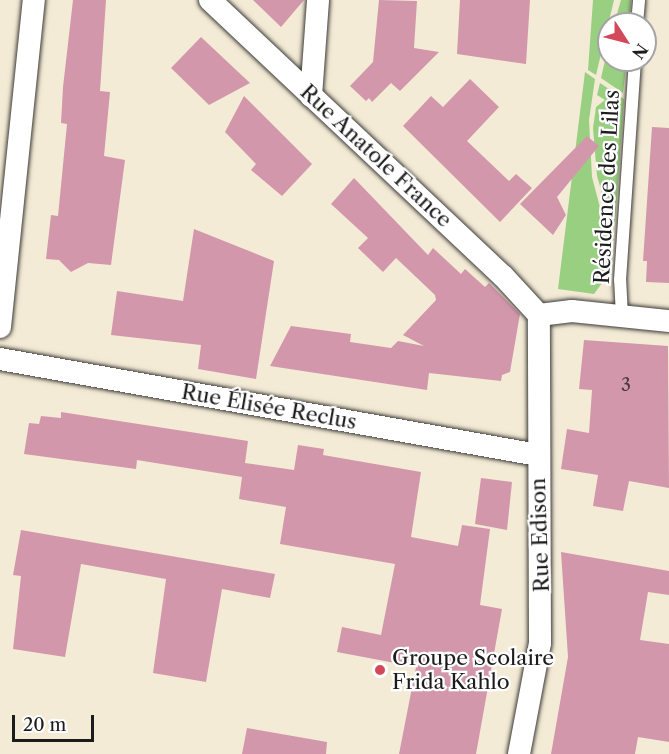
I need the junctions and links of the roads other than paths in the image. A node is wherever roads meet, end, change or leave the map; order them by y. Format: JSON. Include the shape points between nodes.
{"nodes":[{"id":1,"x":34,"y":0,"type":"edge"},
{"id":2,"x":210,"y":0,"type":"edge"},
{"id":3,"x":318,"y":0,"type":"edge"},
{"id":4,"x":633,"y":72,"type":"edge"},
{"id":5,"x":311,"y":96,"type":"junction"},
{"id":6,"x":539,"y":315,"type":"junction"},
{"id":7,"x":622,"y":316,"type":"junction"},
{"id":8,"x":669,"y":321,"type":"edge"},
{"id":9,"x":0,"y":327,"type":"edge"},
{"id":10,"x":0,"y":359,"type":"edge"},
{"id":11,"x":538,"y":455,"type":"junction"},
{"id":12,"x":519,"y":754,"type":"edge"}],
"edges":[{"from":1,"to":9,"type":"street"},
{"from":2,"to":5,"type":"street","name":"Rue Anatole France"},
{"from":3,"to":5,"type":"street"},
{"from":4,"to":7,"type":"lane","name":"Résidence des Lilas","via":[[620,280]]},
{"from":5,"to":6,"type":"street","name":"Rue Anatole France","via":[[503,276]]},
{"from":6,"to":7,"type":"street","via":[[572,311]]},
{"from":6,"to":11,"type":"street","name":"Rue Edison"},
{"from":7,"to":8,"type":"street"},
{"from":10,"to":11,"type":"street","name":"Rue Élisée Reclus"},
{"from":11,"to":12,"type":"street","name":"Rue Edison","via":[[540,643]]}]}
